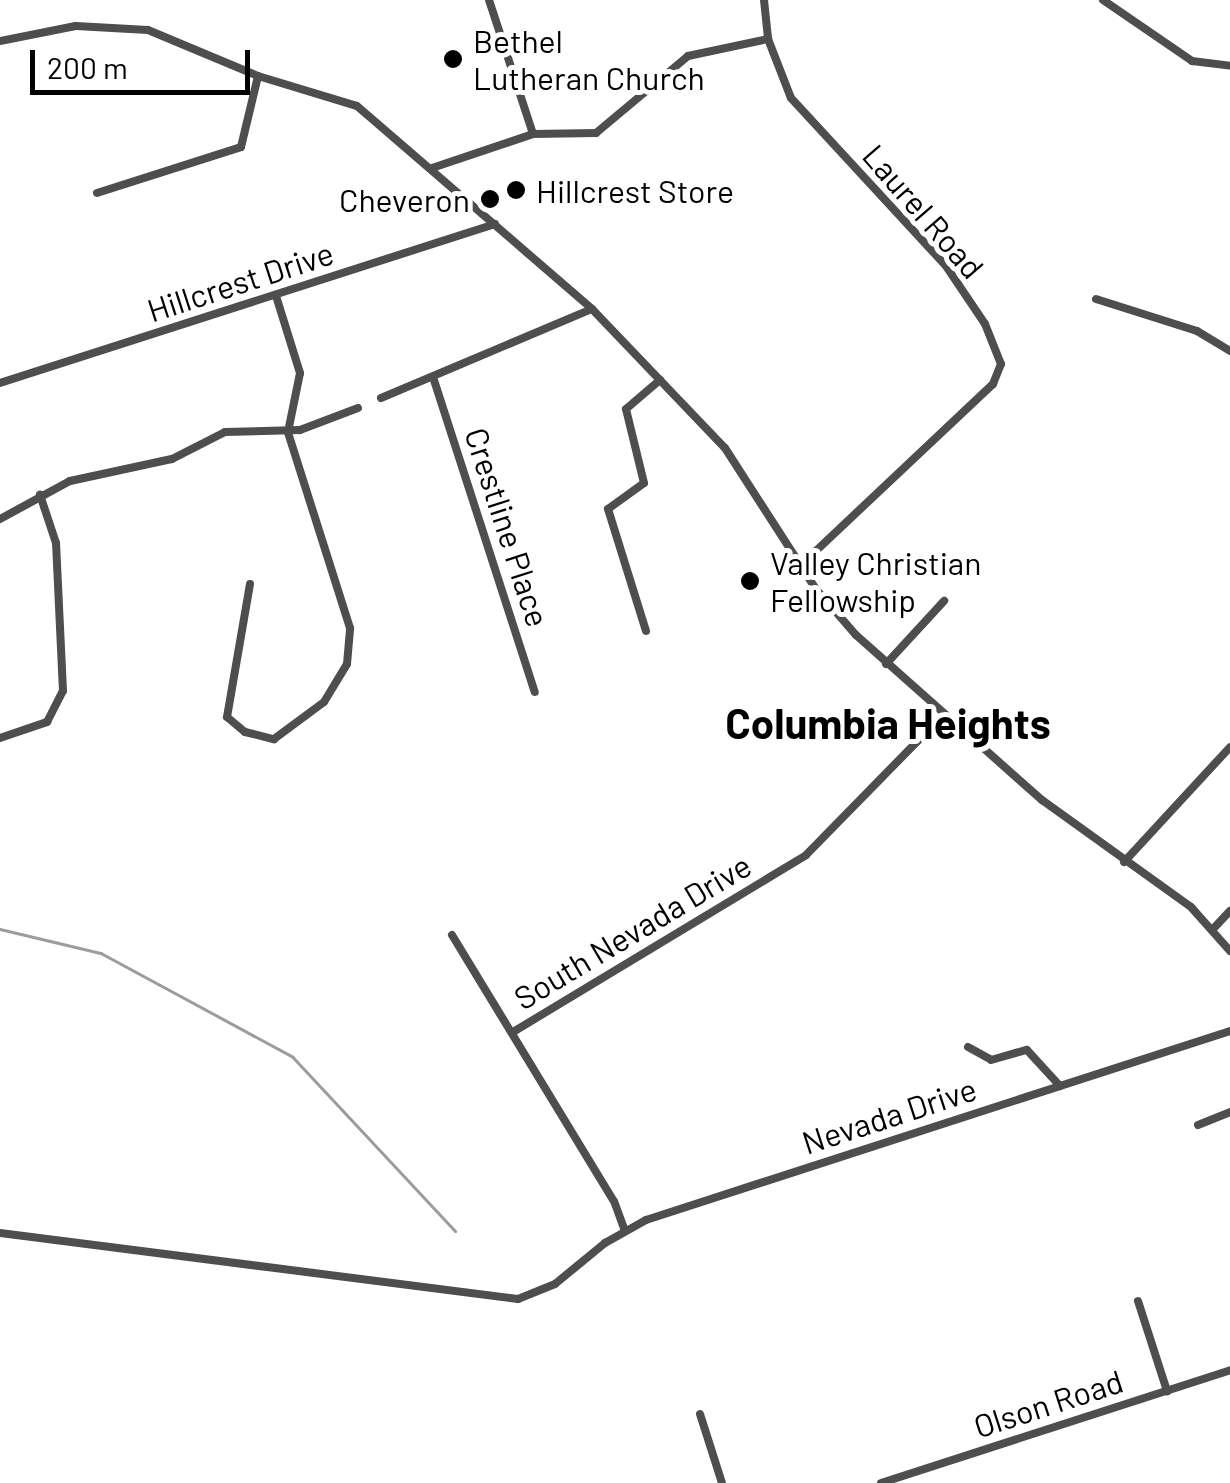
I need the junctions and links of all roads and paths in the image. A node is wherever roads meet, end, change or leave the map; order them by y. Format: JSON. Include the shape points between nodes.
{"nodes":[{"id":1,"x":489,"y":0,"type":"edge"},
{"id":2,"x":764,"y":0,"type":"edge"},
{"id":3,"x":1103,"y":0,"type":"edge"},
{"id":4,"x":768,"y":39,"type":"junction"},
{"id":5,"x":0,"y":41,"type":"edge"},
{"id":6,"x":1230,"y":66,"type":"edge"},
{"id":7,"x":258,"y":76,"type":"junction"},
{"id":8,"x":533,"y":134,"type":"junction"},
{"id":9,"x":432,"y":168,"type":"junction"},
{"id":10,"x":97,"y":194,"type":"dead end"},
{"id":11,"x":496,"y":224,"type":"junction"},
{"id":12,"x":276,"y":296,"type":"junction"},
{"id":13,"x":1096,"y":299,"type":"dead end"},
{"id":14,"x":592,"y":309,"type":"junction"},
{"id":15,"x":1230,"y":351,"type":"edge"},
{"id":16,"x":433,"y":376,"type":"junction"},
{"id":17,"x":660,"y":380,"type":"junction"},
{"id":18,"x":0,"y":384,"type":"edge"},
{"id":19,"x":381,"y":398,"type":"dead end"},
{"id":20,"x":358,"y":408,"type":"dead end"},
{"id":21,"x":288,"y":432,"type":"junction"},
{"id":22,"x":40,"y":495,"type":"junction"},
{"id":23,"x":0,"y":519,"type":"edge"},
{"id":24,"x":800,"y":565,"type":"junction"},
{"id":25,"x":250,"y":584,"type":"dead end"},
{"id":26,"x":944,"y":601,"type":"dead end"},
{"id":27,"x":646,"y":630,"type":"dead end"},
{"id":28,"x":886,"y":664,"type":"junction"},
{"id":29,"x":535,"y":692,"type":"dead end"},
{"id":30,"x":941,"y":717,"type":"junction"},
{"id":31,"x":0,"y":738,"type":"edge"},
{"id":32,"x":1230,"y":748,"type":"edge"},
{"id":33,"x":1124,"y":862,"type":"junction"},
{"id":34,"x":1230,"y":911,"type":"edge"},
{"id":35,"x":1213,"y":929,"type":"junction"},
{"id":36,"x":452,"y":935,"type":"dead end"},
{"id":37,"x":1230,"y":951,"type":"edge"},
{"id":38,"x":1230,"y":1031,"type":"edge"},
{"id":39,"x":513,"y":1032,"type":"junction"},
{"id":40,"x":968,"y":1047,"type":"dead end"},
{"id":41,"x":1060,"y":1086,"type":"junction"},
{"id":42,"x":1230,"y":1112,"type":"edge"},
{"id":43,"x":1198,"y":1125,"type":"dead end"},
{"id":44,"x":624,"y":1230,"type":"junction"},
{"id":45,"x":0,"y":1233,"type":"edge"},
{"id":46,"x":1138,"y":1301,"type":"dead end"},
{"id":47,"x":1230,"y":1370,"type":"edge"},
{"id":48,"x":1167,"y":1390,"type":"junction"},
{"id":49,"x":700,"y":1414,"type":"dead end"},
{"id":50,"x":722,"y":1483,"type":"edge"},
{"id":51,"x":882,"y":1483,"type":"edge"}],
"edges":[{"from":1,"to":8,"type":"street"},
{"from":2,"to":4,"type":"street","name":"Laurel Road"},
{"from":3,"to":6,"type":"street","via":[[1192,61]]},
{"from":4,"to":8,"type":"street","via":[[688,56],[596,133]]},
{"from":4,"to":24,"type":"street","name":"Laurel Road","via":[[791,98],[946,266],[985,324],[1001,364],[993,384]]},
{"from":5,"to":7,"type":"street","via":[[111,24],[179,40]]},
{"from":7,"to":9,"type":"street","via":[[357,106]]},
{"from":7,"to":10,"type":"street","via":[[240,148]]},
{"from":8,"to":9,"type":"street"},
{"from":9,"to":11,"type":"street"},
{"from":11,"to":12,"type":"street","name":"Hillcrest Drive"},
{"from":11,"to":14,"type":"street"},
{"from":12,"to":18,"type":"street","name":"Hillcrest Drive"},
{"from":12,"to":21,"type":"street","via":[[300,373]]},
{"from":13,"to":15,"type":"street","via":[[1219,339]]},
{"from":14,"to":16,"type":"street"},
{"from":14,"to":17,"type":"street"},
{"from":16,"to":19,"type":"street"},
{"from":16,"to":29,"type":"street","name":"Crestline Place"},
{"from":17,"to":24,"type":"street","via":[[744,472]]},
{"from":17,"to":27,"type":"street","via":[[626,409],[644,484],[608,510]]},
{"from":20,"to":21,"type":"street"},
{"from":21,"to":22,"type":"street","via":[[225,432],[172,459],[70,480]]},
{"from":21,"to":25,"type":"street","via":[[350,628],[347,664],[324,702],[274,739],[246,732],[227,718]]},
{"from":22,"to":23,"type":"street"},
{"from":22,"to":31,"type":"street","via":[[56,543],[63,692],[57,712],[32,729]]},
{"from":24,"to":28,"type":"street","via":[[828,605]]},
{"from":26,"to":28,"type":"street"},
{"from":28,"to":30,"type":"street"},
{"from":30,"to":33,"type":"street"},
{"from":30,"to":39,"type":"street","name":"South Nevada Drive","via":[[806,855]]},
{"from":32,"to":33,"type":"street"},
{"from":33,"to":35,"type":"street"},
{"from":34,"to":35,"type":"street"},
{"from":35,"to":37,"type":"street"},
{"from":36,"to":39,"type":"street"},
{"from":38,"to":41,"type":"street","name":"Nevada Drive"},
{"from":39,"to":44,"type":"street","name":"South Nevada Drive","via":[[614,1201]]},
{"from":40,"to":41,"type":"street","via":[[991,1060],[1027,1050]]},
{"from":41,"to":44,"type":"street","name":"Nevada Drive"},
{"from":42,"to":43,"type":"street"},
{"from":44,"to":45,"type":"street","name":"Nevada Drive","via":[[538,1293],[503,1300]]},
{"from":46,"to":48,"type":"street"},
{"from":47,"to":48,"type":"street","name":"Olson Road"},
{"from":48,"to":51,"type":"street","name":"Olson Road"},
{"from":49,"to":50,"type":"street"}]}
